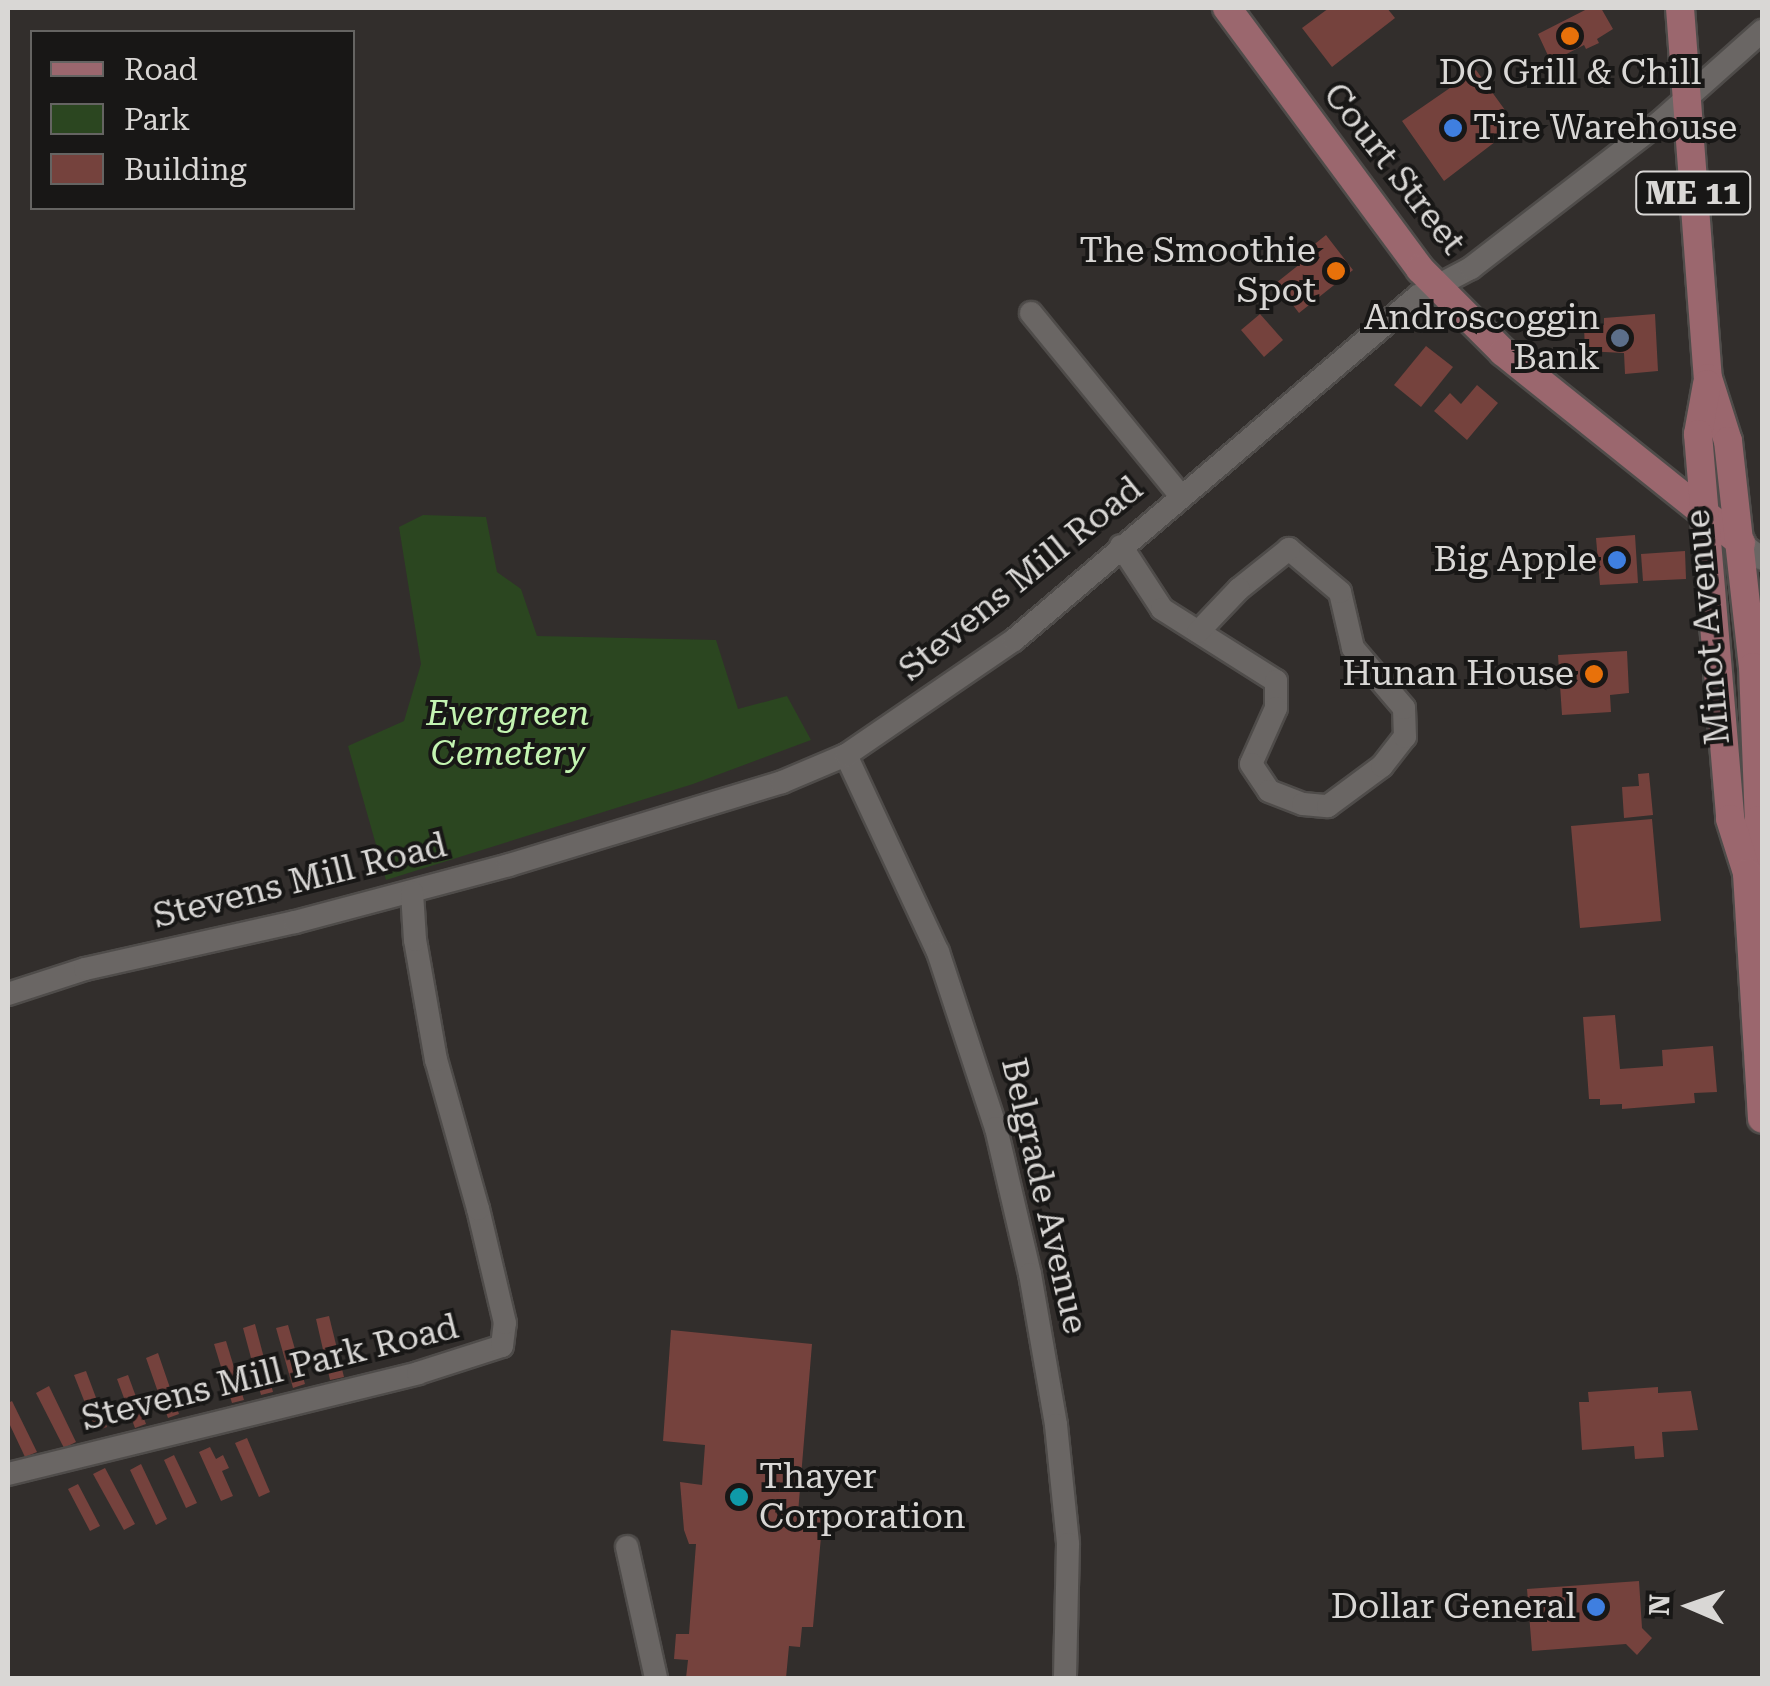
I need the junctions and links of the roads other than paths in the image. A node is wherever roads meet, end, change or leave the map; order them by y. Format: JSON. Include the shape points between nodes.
{"nodes":[{"id":1,"x":1227,"y":8,"type":"edge"},
{"id":2,"x":1680,"y":8,"type":"edge"},
{"id":3,"x":1762,"y":30,"type":"edge"},
{"id":4,"x":1686,"y":98,"type":"junction"},
{"id":5,"x":1437,"y":286,"type":"junction"},
{"id":6,"x":1031,"y":313,"type":"dead end"},
{"id":7,"x":1708,"y":378,"type":"junction"},
{"id":8,"x":1180,"y":495,"type":"junction"},
{"id":9,"x":1705,"y":512,"type":"junction"},
{"id":10,"x":1121,"y":546,"type":"junction"},
{"id":11,"x":1752,"y":551,"type":"edge"},
{"id":12,"x":1198,"y":632,"type":"junction"},
{"id":13,"x":846,"y":754,"type":"junction"},
{"id":14,"x":1747,"y":872,"type":"junction"},
{"id":15,"x":412,"y":892,"type":"junction"},
{"id":16,"x":8,"y":994,"type":"edge"},
{"id":17,"x":1762,"y":1120,"type":"edge"},
{"id":18,"x":8,"y":1474,"type":"edge"},
{"id":19,"x":628,"y":1547,"type":"dead end"},
{"id":20,"x":656,"y":1678,"type":"edge"},
{"id":21,"x":1066,"y":1678,"type":"edge"}],
"edges":[{"from":1,"to":5,"type":"main road","name":"Court Street","via":[[1382,223]]},
{"from":2,"to":4,"type":"main road","name":"Minot Avenue","number":"ME 11"},
{"from":3,"to":4,"type":"street","name":"Stevens Mill Road"},
{"from":4,"to":5,"type":"street","name":"Stevens Mill Road","via":[[1471,268]]},
{"from":4,"to":7,"type":"main road","name":"Minot Avenue","number":"ME 11"},
{"from":5,"to":8,"type":"street","name":"Stevens Mill Road"},
{"from":5,"to":9,"type":"main road","name":"Court Street","via":[[1502,352]]},
{"from":6,"to":8,"type":"street"},
{"from":7,"to":9,"type":"main road","name":"Minot Avenue","number":"ME 11","via":[[1698,434]]},
{"from":7,"to":11,"type":"main road","name":"Minot Avenue","number":"ME 11"},
{"from":8,"to":10,"type":"street","name":"Stevens Mill Road"},
{"from":9,"to":11,"type":"main road","name":"Court Street"},
{"from":9,"to":14,"type":"main road","name":"Minot Avenue","number":"ME 11","via":[[1730,819]]},
{"from":10,"to":12,"type":"street","via":[[1162,609]]},
{"from":10,"to":13,"type":"street","name":"Stevens Mill Road","via":[[987,661]]},
{"from":11,"to":14,"type":"main road","name":"Minot Avenue","number":"ME 11","via":[[1759,820]]},
{"from":12,"to":12,"type":"street","via":[[1276,681],[1276,708],[1252,764],[1269,790],[1328,806],[1382,766],[1405,736],[1404,708],[1353,648],[1340,592],[1290,548]]},
{"from":13,"to":15,"type":"street","name":"Stevens Mill Road","via":[[782,782]]},
{"from":13,"to":21,"type":"street","name":"Belgrade Avenue","via":[[938,952],[996,1128],[1058,1440],[1068,1544]]},
{"from":14,"to":17,"type":"main road","name":"Minot Avenue","number":"ME 11"},
{"from":15,"to":16,"type":"street","name":"Stevens Mill Road","via":[[102,965]]},
{"from":15,"to":18,"type":"street","name":"Stevens Mill Park Road","via":[[436,1060],[505,1324],[502,1346],[418,1373]]},
{"from":19,"to":20,"type":"street"}]}
